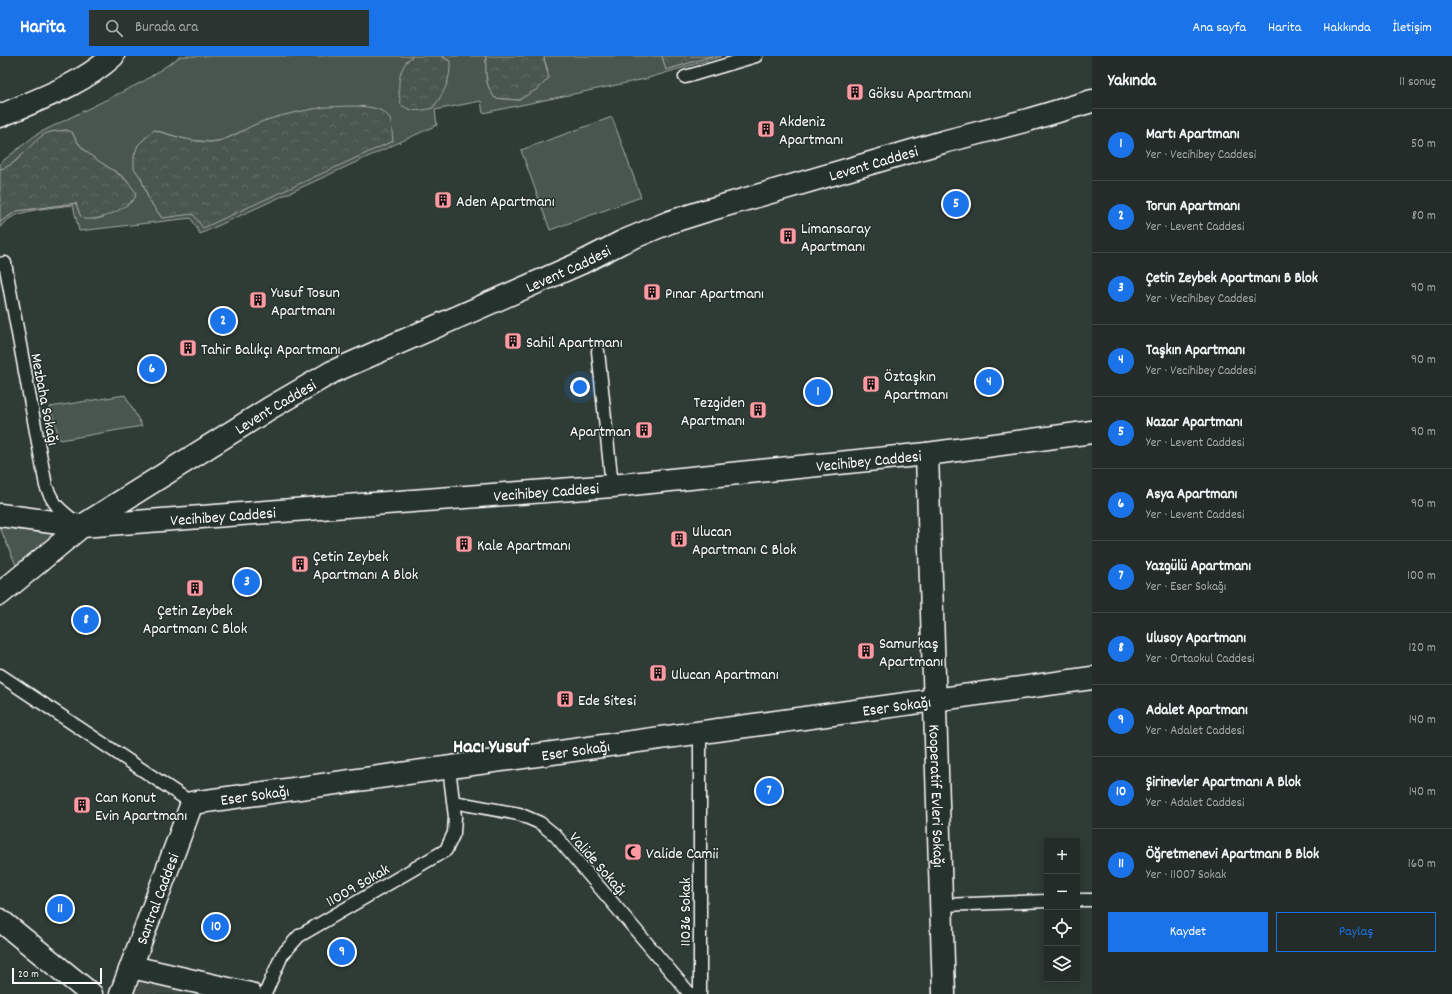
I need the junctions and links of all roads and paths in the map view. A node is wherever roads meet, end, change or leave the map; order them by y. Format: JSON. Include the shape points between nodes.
{"nodes":[{"id":1,"x":113,"y":56,"type":"edge"},
{"id":2,"x":756,"y":56,"type":"edge"},
{"id":3,"x":685,"y":77,"type":"dead end"},
{"id":4,"x":1092,"y":101,"type":"edge"},
{"id":5,"x":0,"y":116,"type":"edge"},
{"id":6,"x":2,"y":263,"type":"edge"},
{"id":7,"x":598,"y":351,"type":"dead end"},
{"id":8,"x":1092,"y":432,"type":"edge"},
{"id":9,"x":927,"y":454,"type":"junction"},
{"id":10,"x":612,"y":486,"type":"junction"},
{"id":11,"x":0,"y":515,"type":"edge"},
{"id":12,"x":82,"y":526,"type":"junction"},
{"id":13,"x":0,"y":594,"type":"edge"},
{"id":14,"x":0,"y":675,"type":"edge"},
{"id":15,"x":1092,"y":678,"type":"edge"},
{"id":16,"x":935,"y":700,"type":"junction"},
{"id":17,"x":700,"y":734,"type":"junction"},
{"id":18,"x":449,"y":768,"type":"junction"},
{"id":19,"x":453,"y":802,"type":"junction"},
{"id":20,"x":192,"y":803,"type":"junction"},
{"id":21,"x":1080,"y":900,"type":"edge"},
{"id":22,"x":1092,"y":900,"type":"edge"},
{"id":23,"x":1044,"y":901,"type":"edge"},
{"id":24,"x":942,"y":905,"type":"junction"},
{"id":25,"x":0,"y":920,"type":"edge"},
{"id":26,"x":132,"y":967,"type":"junction"},
{"id":27,"x":91,"y":994,"type":"edge"},
{"id":28,"x":121,"y":994,"type":"edge"},
{"id":29,"x":250,"y":994,"type":"edge"},
{"id":30,"x":265,"y":994,"type":"edge"},
{"id":31,"x":690,"y":994,"type":"edge"},
{"id":32,"x":700,"y":994,"type":"edge"},
{"id":33,"x":944,"y":994,"type":"edge"}],
"edges":[{"from":1,"to":5,"type":"street","via":[[69,86]]},
{"from":2,"to":3,"type":"lane"},
{"from":4,"to":12,"type":"street","name":"Levent Caddesi","via":[[705,211],[622,242],[581,263],[332,372]]},
{"from":6,"to":12,"type":"lane","name":"Mezbaha Sokağı","via":[[46,486],[58,508]]},
{"from":7,"to":10,"type":"lane"},
{"from":8,"to":9,"type":"street","name":"Vecihibey Caddesi"},
{"from":9,"to":10,"type":"street","name":"Vecihibey Caddesi"},
{"from":9,"to":16,"type":"street","name":"Kooperatif Evleri Sokağı"},
{"from":10,"to":12,"type":"street","name":"Vecihibey Caddesi"},
{"from":11,"to":12,"type":"street","name":"Vecihibey Caddesi"},
{"from":12,"to":13,"type":"street","name":"Levent Caddesi"},
{"from":14,"to":20,"type":"lane"},
{"from":15,"to":16,"type":"street","name":"Eser Sokağı"},
{"from":16,"to":17,"type":"street","name":"Eser Sokağı"},
{"from":16,"to":24,"type":"street","name":"Kooperatif Evleri Sokağı"},
{"from":17,"to":18,"type":"street","name":"Eser Sokağı"},
{"from":17,"to":32,"type":"lane","name":"11036 Sokak"},
{"from":18,"to":19,"type":"lane","name":"11009 Sokak"},
{"from":18,"to":20,"type":"street","name":"Eser Sokağı"},
{"from":19,"to":30,"type":"lane","name":"11009 Sokak","via":[[454,833],[446,850],[299,936],[282,955]]},
{"from":19,"to":31,"type":"lane","name":"Valide Sokağı","via":[[519,814],[540,823],[555,835]]},
{"from":20,"to":26,"type":"street","name":"Santral Caddesi"},
{"from":21,"to":22,"type":"lane"},
{"from":23,"to":24,"type":"lane"},
{"from":24,"to":33,"type":"street","name":"Kooperatif Evleri Sokağı"},
{"from":25,"to":27,"type":"street"},
{"from":26,"to":28,"type":"street","name":"Santral Caddesi"},
{"from":26,"to":29,"type":"street"}]}
